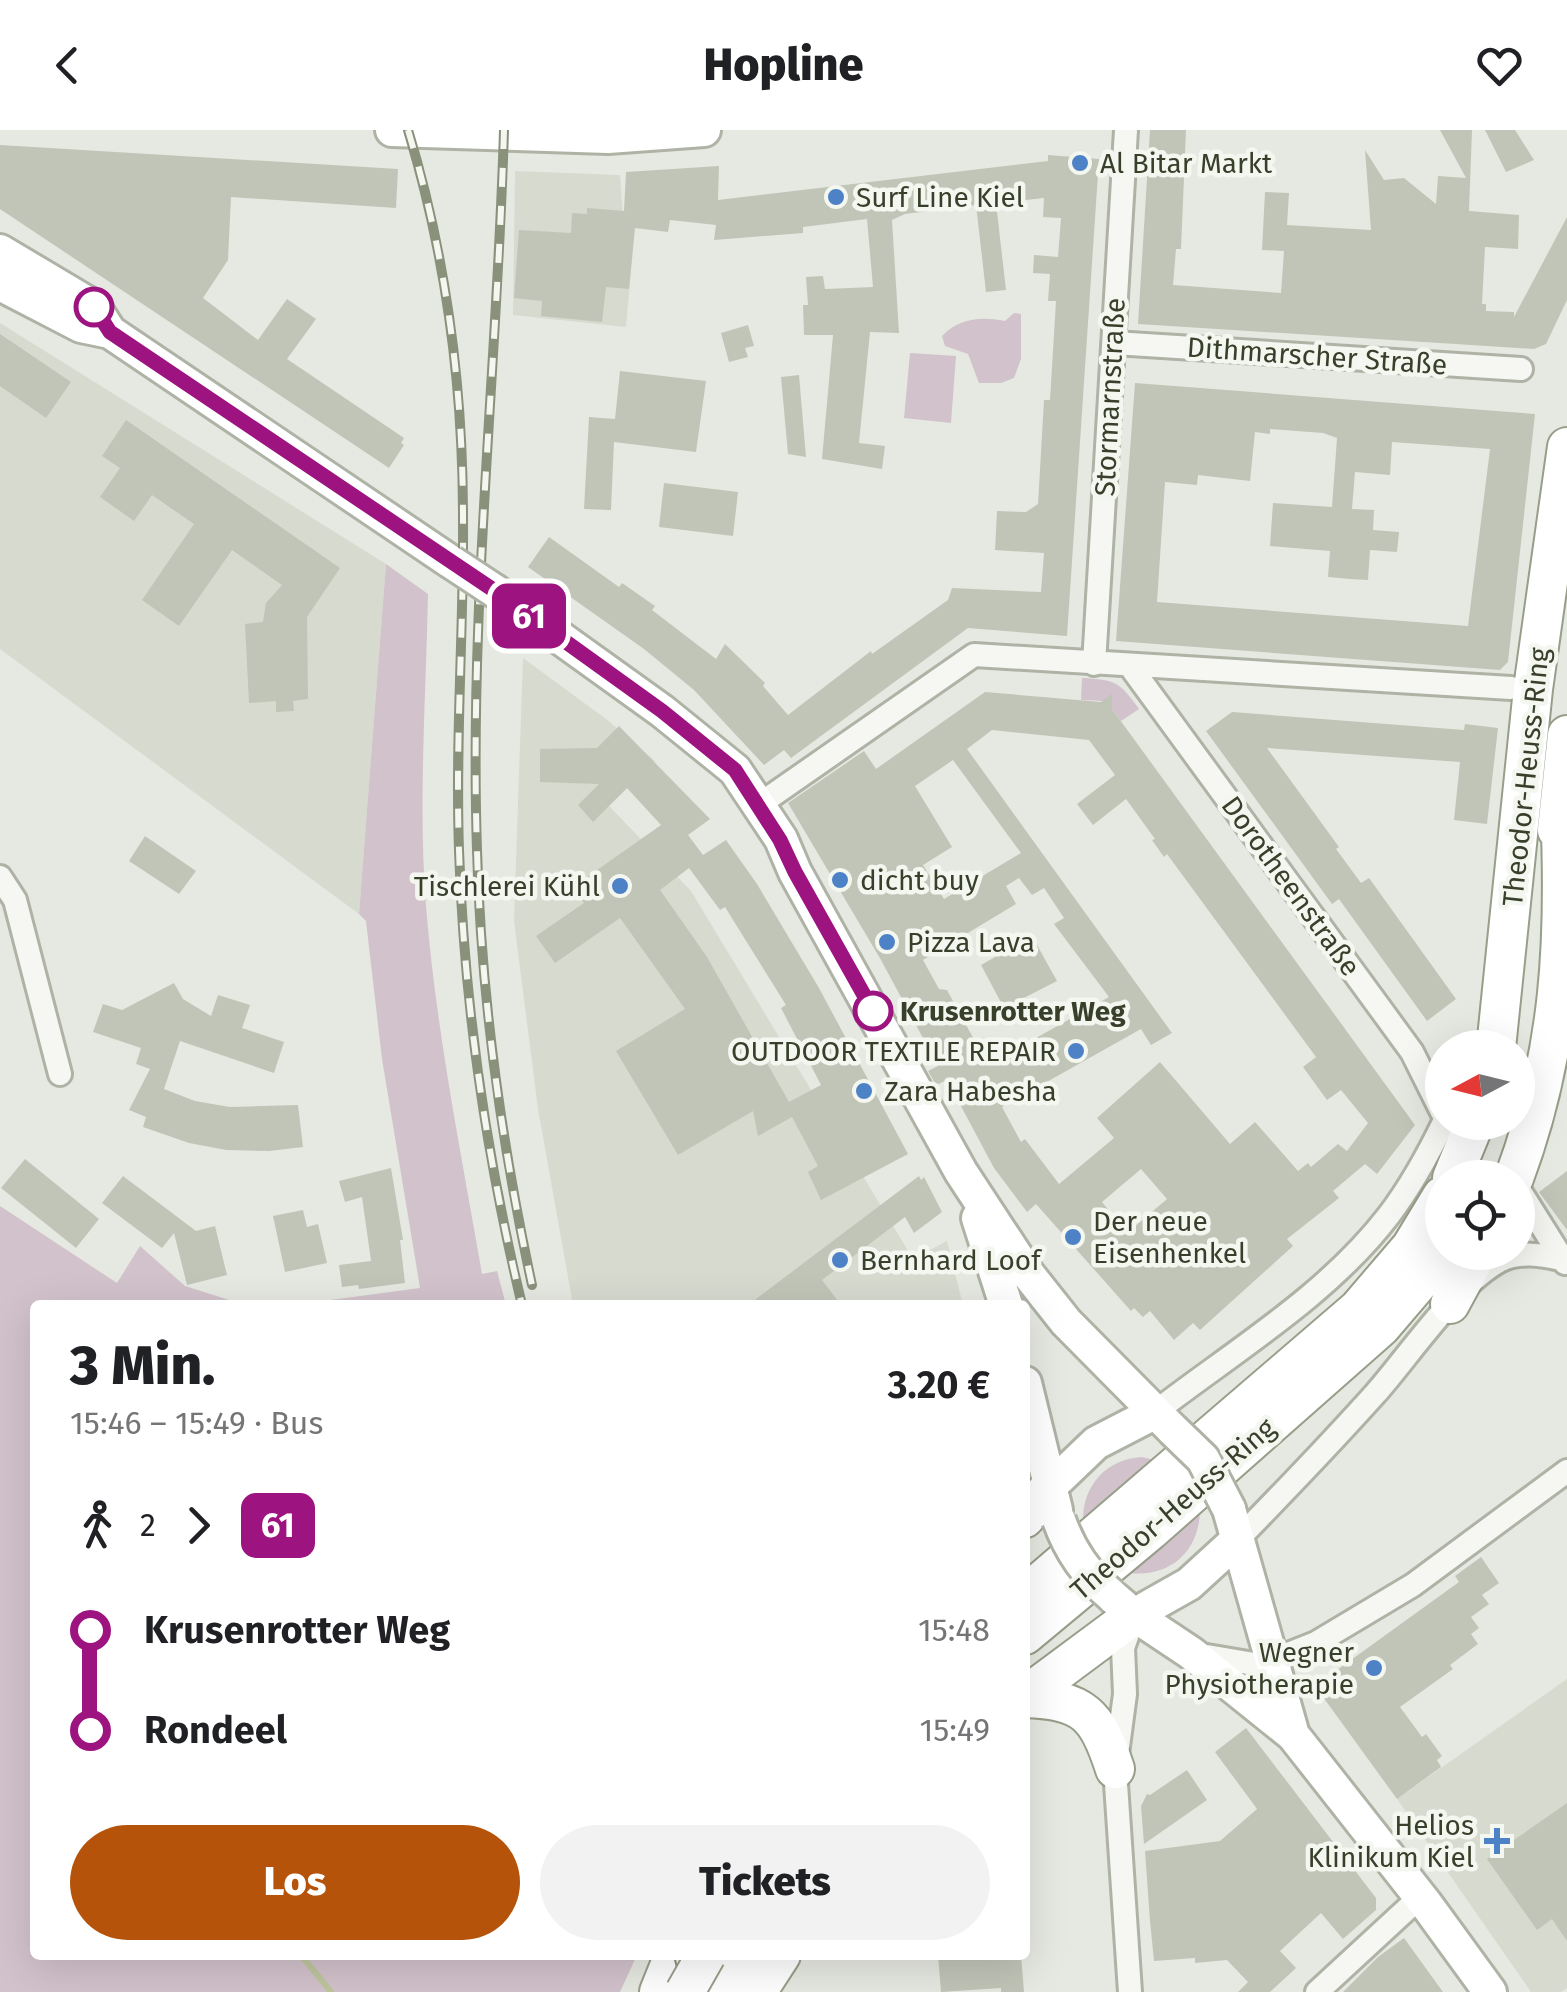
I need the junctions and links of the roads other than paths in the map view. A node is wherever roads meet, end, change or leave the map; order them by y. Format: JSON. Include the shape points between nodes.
{"nodes":[{"id":1,"x":392,"y":130,"type":"edge"},
{"id":2,"x":704,"y":130,"type":"edge"},
{"id":3,"x":1126,"y":130,"type":"edge"},
{"id":4,"x":0,"y":251,"type":"edge"},
{"id":5,"x":0,"y":284,"type":"edge"},
{"id":6,"x":110,"y":332,"type":"junction"},
{"id":7,"x":1114,"y":343,"type":"junction"},
{"id":8,"x":1521,"y":370,"type":"dead end"},
{"id":9,"x":1567,"y":447,"type":"edge"},
{"id":10,"x":1094,"y":664,"type":"junction"},
{"id":11,"x":1130,"y":666,"type":"junction"},
{"id":12,"x":1510,"y":688,"type":"dead end"},
{"id":13,"x":1567,"y":735,"type":"edge"},
{"id":14,"x":715,"y":754,"type":"junction"},
{"id":15,"x":760,"y":804,"type":"junction"},
{"id":16,"x":1560,"y":807,"type":"junction"},
{"id":17,"x":795,"y":872,"type":"junction"},
{"id":18,"x":0,"y":877,"type":"edge"},
{"id":19,"x":1511,"y":920,"type":"junction"},
{"id":20,"x":1479,"y":1030,"type":"edge"},
{"id":21,"x":1498,"y":1030,"type":"edge"},
{"id":22,"x":1528,"y":1030,"type":"edge"},
{"id":23,"x":60,"y":1074,"type":"dead end"},
{"id":24,"x":1425,"y":1074,"type":"edge"},
{"id":25,"x":1435,"y":1140,"type":"edge"},
{"id":26,"x":1521,"y":1160,"type":"edge"},
{"id":27,"x":961,"y":1172,"type":"junction"},
{"id":28,"x":1535,"y":1215,"type":"edge"},
{"id":29,"x":1425,"y":1224,"type":"edge"},
{"id":30,"x":1564,"y":1262,"type":"edge"},
{"id":31,"x":1430,"y":1270,"type":"edge"},
{"id":32,"x":1468,"y":1270,"type":"edge"},
{"id":33,"x":1004,"y":1300,"type":"edge"},
{"id":34,"x":1450,"y":1304,"type":"junction"},
{"id":35,"x":1030,"y":1416,"type":"edge"},
{"id":36,"x":1164,"y":1422,"type":"junction"},
{"id":37,"x":1567,"y":1471,"type":"edge"},
{"id":38,"x":1044,"y":1509,"type":"edge"},
{"id":39,"x":1233,"y":1524,"type":"junction"},
{"id":40,"x":1030,"y":1591,"type":"edge"},
{"id":41,"x":1122,"y":1605,"type":"junction"},
{"id":42,"x":1030,"y":1632,"type":"edge"},
{"id":43,"x":1191,"y":1654,"type":"junction"},
{"id":44,"x":1272,"y":1662,"type":"junction"},
{"id":45,"x":1030,"y":1692,"type":"edge"},
{"id":46,"x":1030,"y":1697,"type":"edge"},
{"id":47,"x":1293,"y":1735,"type":"junction"},
{"id":48,"x":1115,"y":1769,"type":"junction"},
{"id":49,"x":1420,"y":1896,"type":"junction"},
{"id":50,"x":699,"y":1960,"type":"edge"},
{"id":51,"x":740,"y":1960,"type":"edge"},
{"id":52,"x":779,"y":1960,"type":"edge"},
{"id":53,"x":671,"y":1979,"type":"edge"},
{"id":54,"x":721,"y":1992,"type":"edge"},
{"id":55,"x":757,"y":1992,"type":"edge"},
{"id":56,"x":1130,"y":1992,"type":"edge"},
{"id":57,"x":1317,"y":1992,"type":"edge"},
{"id":58,"x":1490,"y":1992,"type":"edge"}],
"edges":[{"from":1,"to":2,"type":"main road","via":[[608,137]]},
{"from":3,"to":7,"type":"street","name":"Stormarnstraße"},
{"from":4,"to":6,"type":"main road","via":[[94,307]]},
{"from":5,"to":6,"type":"main road","via":[[81,326]]},
{"from":6,"to":14,"type":"main road","bridge":true,"via":[[495,591]]},
{"from":7,"to":8,"type":"street","name":"Dithmarscher Straße"},
{"from":7,"to":10,"type":"street","name":"Stormarnstraße"},
{"from":9,"to":19,"type":"highway","name":"Theodor-Heuss-Ring","via":[[1533,689]]},
{"from":10,"to":11,"type":"street"},
{"from":10,"to":15,"type":"street","via":[[974,655]]},
{"from":11,"to":12,"type":"street"},
{"from":11,"to":24,"type":"street","name":"Dorotheenstraße"},
{"from":13,"to":16,"type":"highway","name":"Theodor-Heuss-Ring"},
{"from":14,"to":15,"type":"main road"},
{"from":14,"to":17,"type":"main road","via":[[720,778],[770,853]]},
{"from":15,"to":17,"type":"main road"},
{"from":16,"to":22,"type":"highway","name":"Theodor-Heuss-Ring"},
{"from":16,"to":26,"type":"highway","via":[[1562,964],[1546,1069]]},
{"from":17,"to":27,"type":"main road"},
{"from":18,"to":23,"type":"street","via":[[15,900]]},
{"from":19,"to":20,"type":"highway"},
{"from":19,"to":21,"type":"highway","name":"Theodor-Heuss-Ring"},
{"from":25,"to":36,"type":"street","via":[[1389,1215],[1327,1281]]},
{"from":27,"to":33,"type":"main road"},
{"from":27,"to":36,"type":"main road","via":[[1066,1322]]},
{"from":28,"to":30,"type":"street"},
{"from":29,"to":40,"type":"highway","name":"Theodor-Heuss-Ring","via":[[1358,1309]]},
{"from":30,"to":34,"type":"street","via":[[1529,1254],[1504,1259]]},
{"from":31,"to":42,"type":"highway","name":"Theodor-Heuss-Ring","via":[[1382,1327]]},
{"from":32,"to":34,"type":"highway"},
{"from":34,"to":39,"type":"street","via":[[1376,1393]]},
{"from":35,"to":38,"type":"main road"},
{"from":36,"to":38,"type":"main road","via":[[1096,1442]]},
{"from":36,"to":39,"type":"main road","bridge":true,"via":[[1203,1459]]},
{"from":37,"to":44,"type":"street","via":[[1413,1585]]},
{"from":38,"to":41,"type":"main road","bridge":true,"via":[[1096,1582]]},
{"from":39,"to":41,"type":"main road","via":[[1189,1584]]},
{"from":39,"to":44,"type":"main road"},
{"from":41,"to":43,"type":"main road"},
{"from":41,"to":45,"type":"highway"},
{"from":41,"to":48,"type":"street","via":[[1125,1694]]},
{"from":43,"to":44,"type":"street"},
{"from":43,"to":47,"type":"main road"},
{"from":44,"to":47,"type":"main road"},
{"from":46,"to":48,"type":"highway","via":[[1078,1706],[1102,1732]]},
{"from":47,"to":49,"type":"main road"},
{"from":48,"to":56,"type":"street"},
{"from":49,"to":57,"type":"street"},
{"from":49,"to":58,"type":"main road"},
{"from":50,"to":53,"type":"highway","bridge":true},
{"from":51,"to":54,"type":"highway"},
{"from":52,"to":55,"type":"highway"}]}
